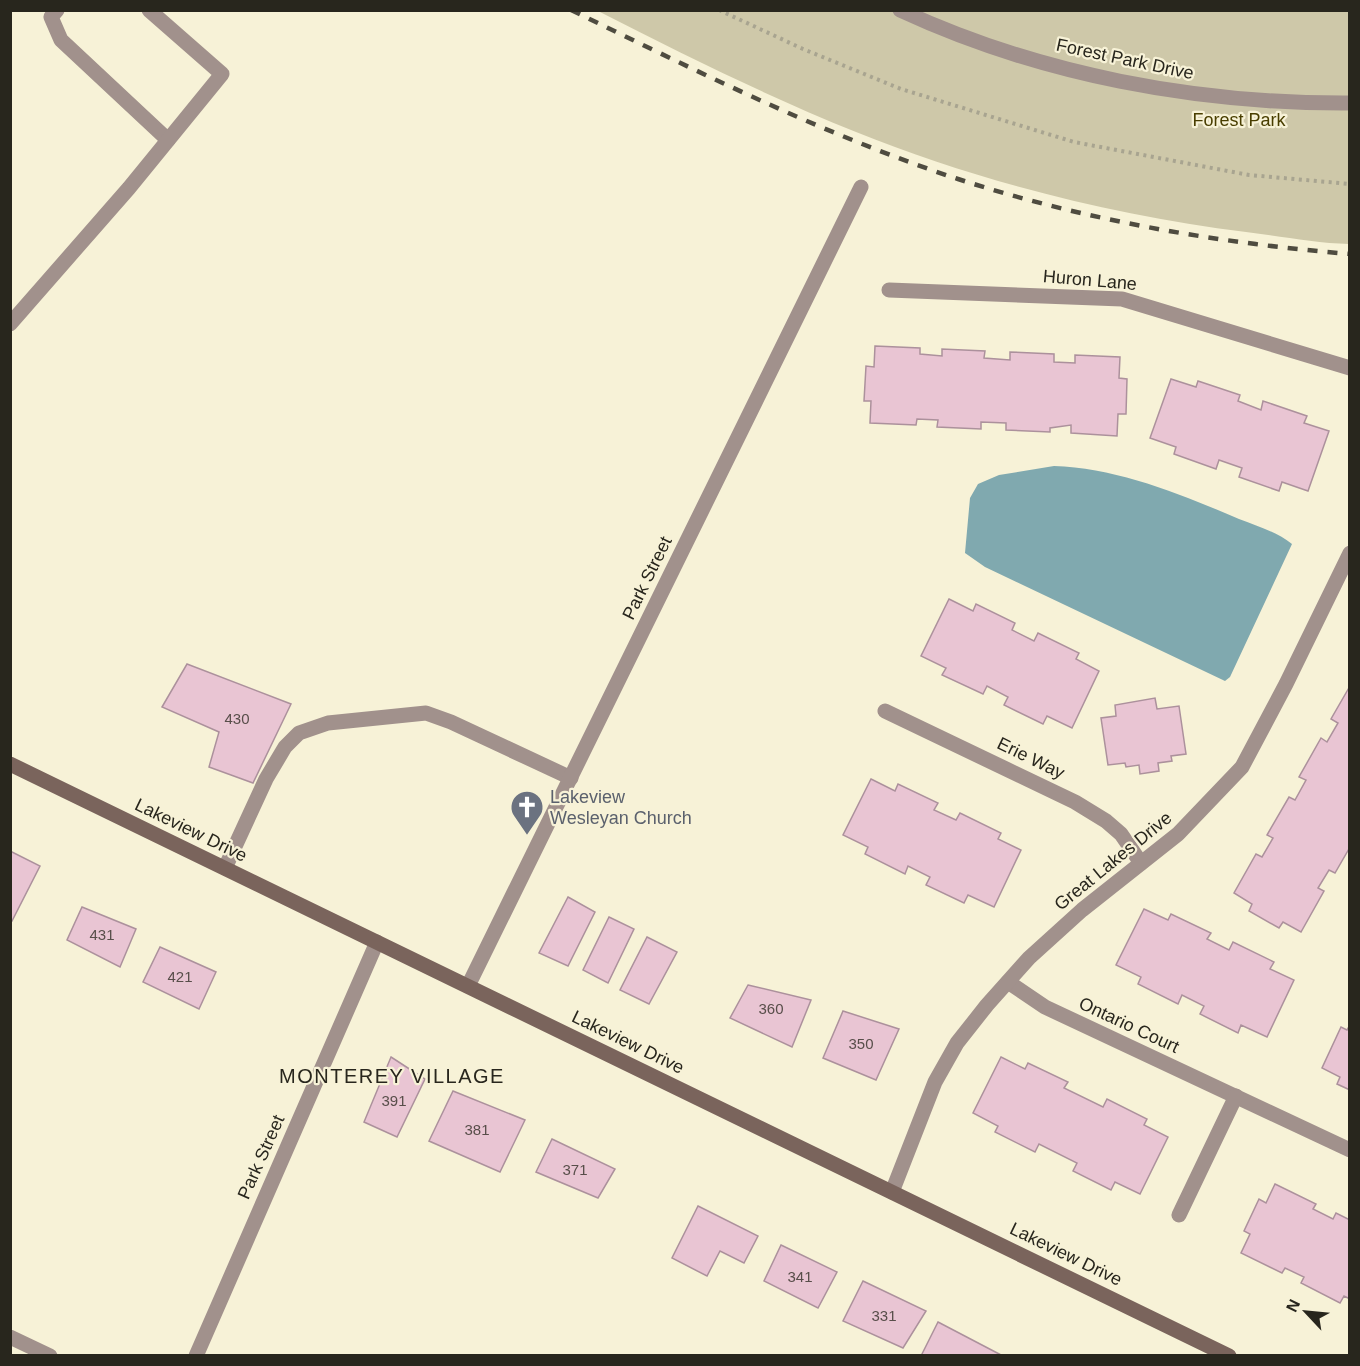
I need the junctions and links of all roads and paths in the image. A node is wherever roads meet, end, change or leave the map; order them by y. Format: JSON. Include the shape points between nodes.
{"nodes":[{"id":1,"x":57,"y":10,"type":"edge"},
{"id":2,"x":149,"y":10,"type":"edge"},
{"id":3,"x":719,"y":10,"type":"edge"},
{"id":4,"x":900,"y":10,"type":"edge"},
{"id":5,"x":1350,"y":103,"type":"edge"},
{"id":6,"x":168,"y":140,"type":"junction"},
{"id":7,"x":1350,"y":184,"type":"edge"},
{"id":8,"x":861,"y":187,"type":"dead end"},
{"id":9,"x":889,"y":290,"type":"dead end"},
{"id":10,"x":10,"y":324,"type":"edge"},
{"id":11,"x":1350,"y":368,"type":"edge"},
{"id":12,"x":1350,"y":554,"type":"edge"},
{"id":13,"x":885,"y":711,"type":"dead end"},
{"id":14,"x":10,"y":764,"type":"edge"},
{"id":15,"x":571,"y":778,"type":"junction"},
{"id":16,"x":1141,"y":863,"type":"junction"},
{"id":17,"x":225,"y":868,"type":"junction"},
{"id":18,"x":377,"y":942,"type":"junction"},
{"id":19,"x":1008,"y":982,"type":"junction"},
{"id":20,"x":468,"y":986,"type":"junction"},
{"id":21,"x":1236,"y":1096,"type":"junction"},
{"id":22,"x":1350,"y":1150,"type":"edge"},
{"id":23,"x":892,"y":1192,"type":"junction"},
{"id":24,"x":1179,"y":1215,"type":"dead end"},
{"id":25,"x":10,"y":1336,"type":"edge"},
{"id":26,"x":50,"y":1356,"type":"edge"},
{"id":27,"x":196,"y":1356,"type":"edge"},
{"id":28,"x":1229,"y":1356,"type":"edge"}],
"edges":[{"from":1,"to":6,"type":"street","via":[[51,17],[61,40]]},
{"from":2,"to":6,"type":"street","via":[[222,74]]},
{"from":3,"to":7,"type":"path","via":[[901,89],[1074,142],[1249,175]]},
{"from":4,"to":5,"type":"street","name":"Forest Park Drive","via":[[994,47],[1136,84],[1234,99]]},
{"from":6,"to":10,"type":"street"},
{"from":8,"to":15,"type":"street","name":"Park Street"},
{"from":9,"to":11,"type":"street","name":"Huron Lane","via":[[1122,299]]},
{"from":12,"to":16,"type":"street","name":"Great Lakes Drive","via":[[1242,767],[1178,834]]},
{"from":13,"to":16,"type":"street","name":"Erie Way","via":[[1075,802],[1121,834]]},
{"from":14,"to":17,"type":"street","name":"Lakeview Drive"},
{"from":15,"to":17,"type":"street","via":[[426,713],[328,723],[299,733],[285,747]]},
{"from":15,"to":20,"type":"street","name":"Park Street"},
{"from":16,"to":19,"type":"street","name":"Great Lakes Drive","via":[[1082,910]]},
{"from":17,"to":18,"type":"street","name":"Lakeview Drive"},
{"from":18,"to":20,"type":"street","name":"Lakeview Drive"},
{"from":18,"to":27,"type":"street","name":"Park Street"},
{"from":19,"to":21,"type":"street","name":"Ontario Court","via":[[1045,1007]]},
{"from":19,"to":23,"type":"street","name":"Great Lakes Drive","via":[[957,1043],[935,1082]]},
{"from":20,"to":23,"type":"street","name":"Lakeview Drive"},
{"from":21,"to":22,"type":"street","name":"Ontario Court"},
{"from":21,"to":24,"type":"street"},
{"from":23,"to":28,"type":"street","name":"Lakeview Drive"},
{"from":25,"to":26,"type":"street"}]}
